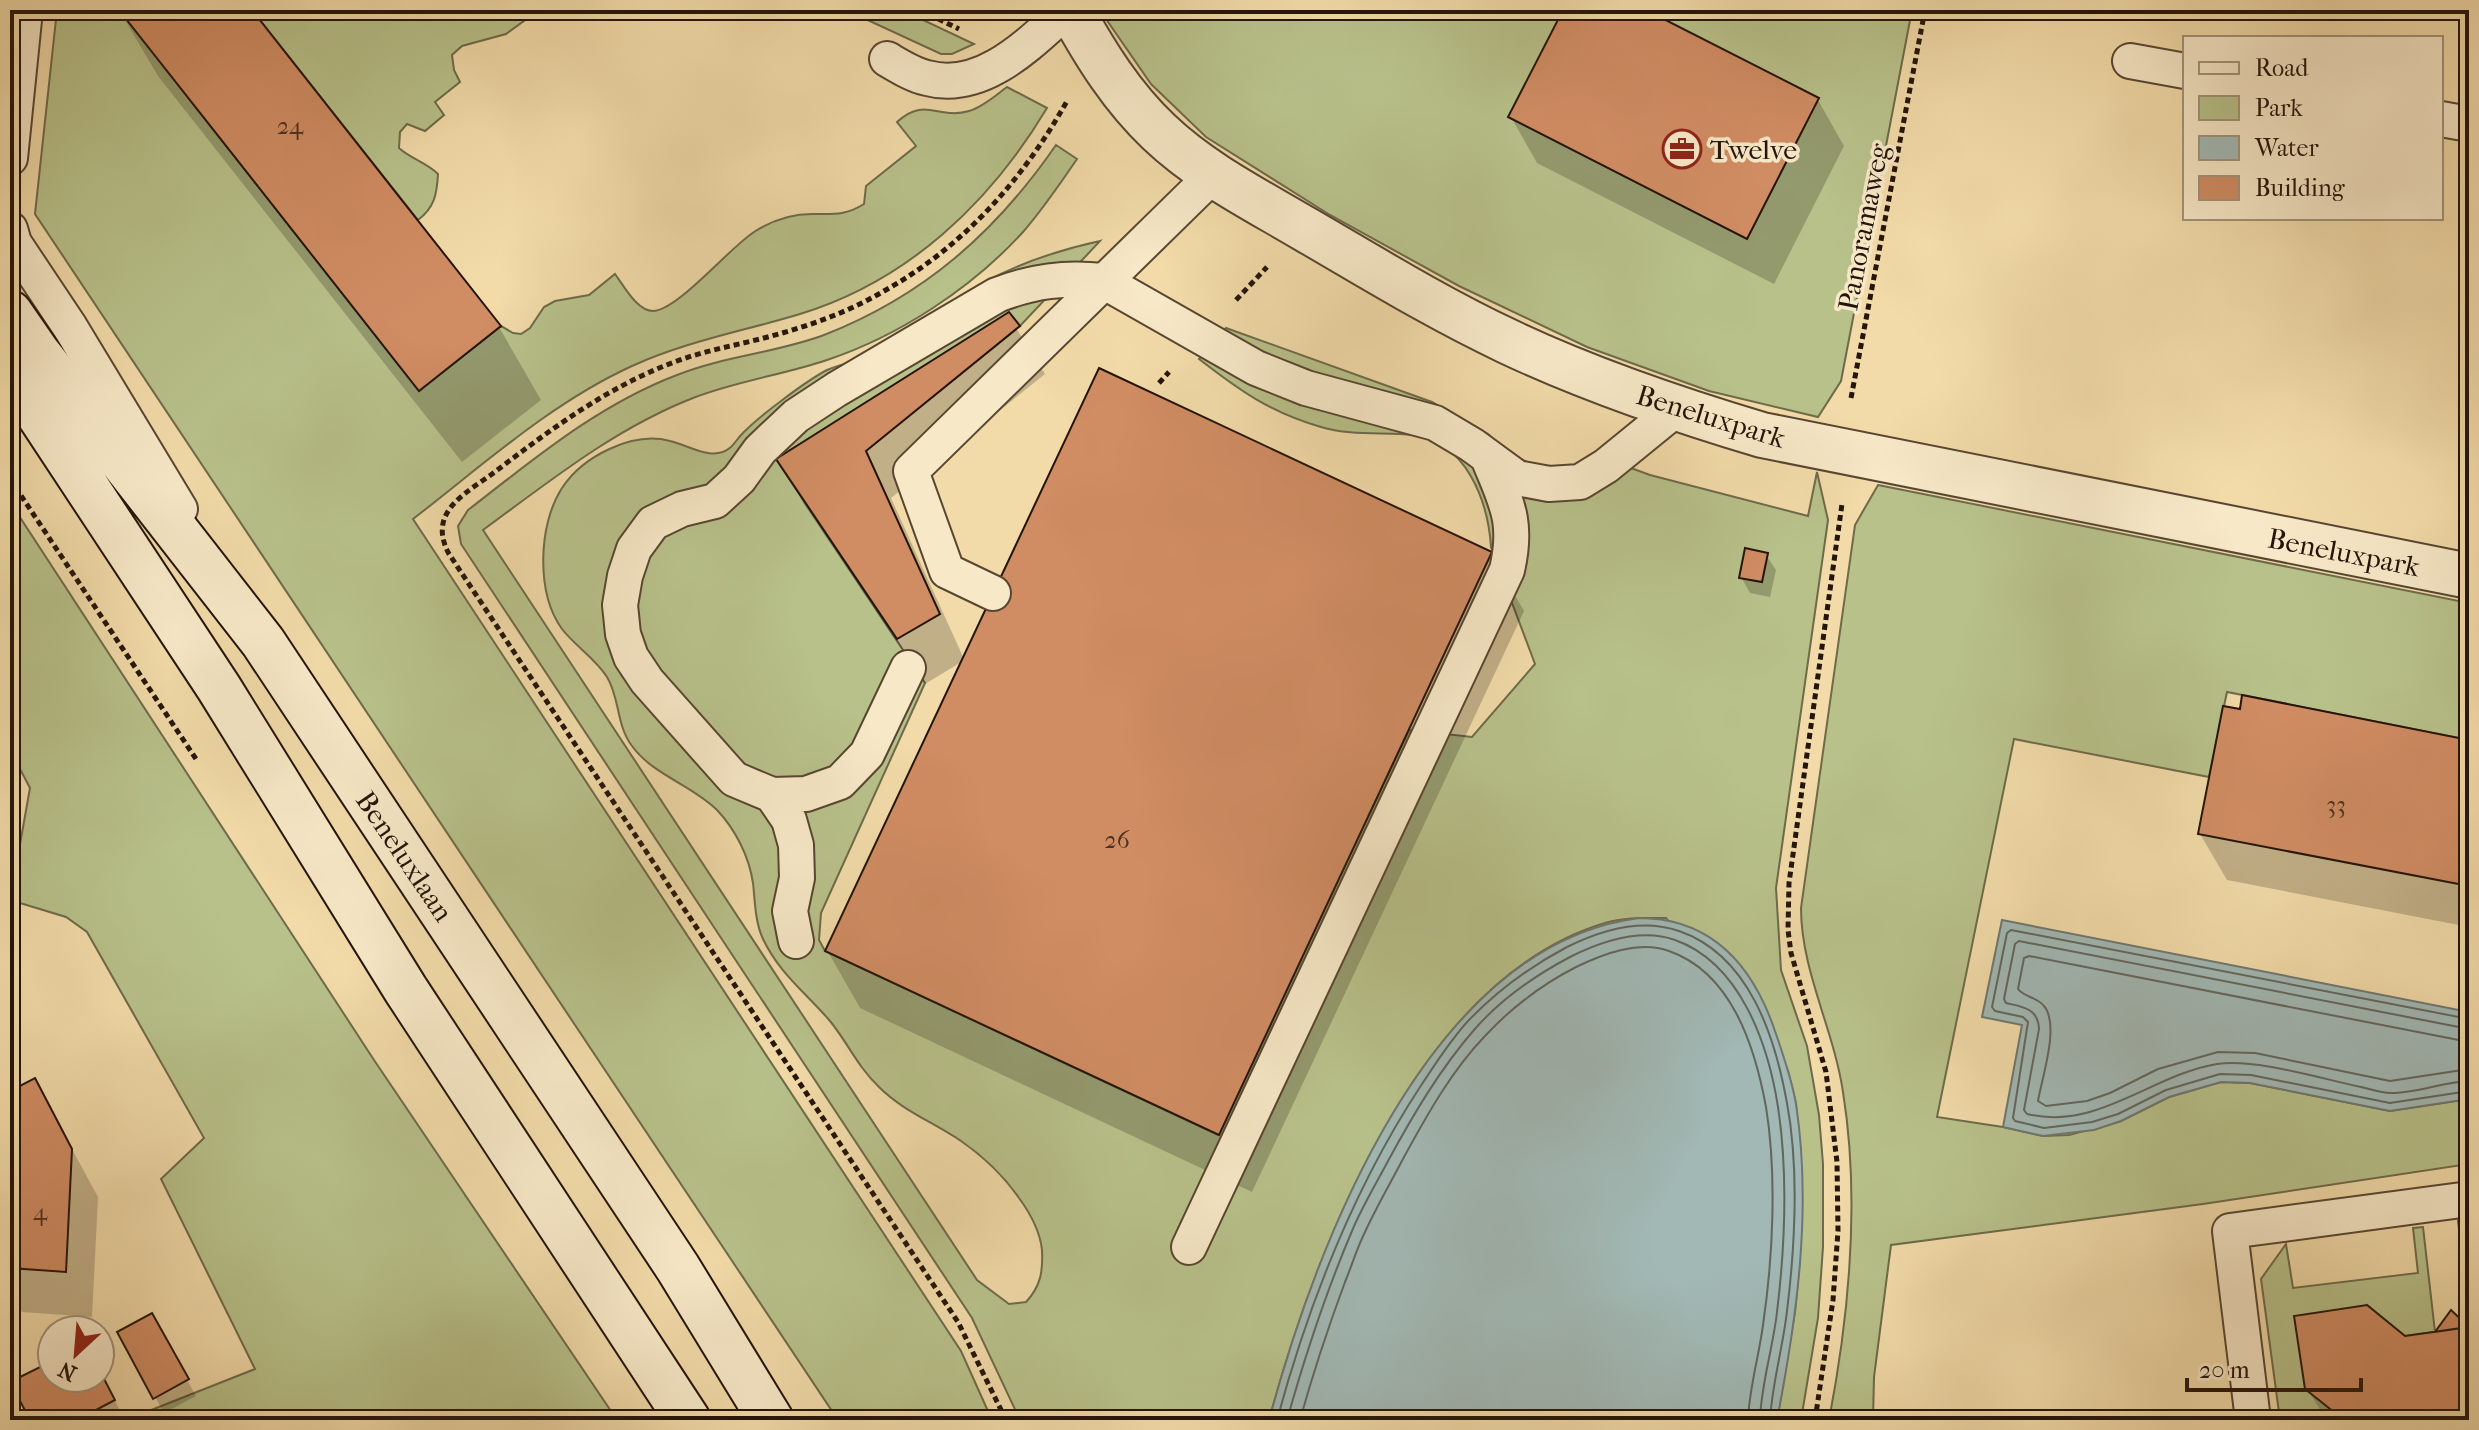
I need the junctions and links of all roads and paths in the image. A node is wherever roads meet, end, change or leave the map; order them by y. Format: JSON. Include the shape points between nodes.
{"nodes":[{"id":1,"x":25,"y":10,"type":"edge"},
{"id":2,"x":1069,"y":10,"type":"edge"},
{"id":3,"x":1925,"y":10,"type":"edge"},
{"id":4,"x":887,"y":59,"type":"dead end"},
{"id":5,"x":2130,"y":61,"type":"dead end"},
{"id":6,"x":2183,"y":71,"type":"edge"},
{"id":7,"x":1069,"y":97,"type":"dead end"},
{"id":8,"x":2443,"y":119,"type":"edge"},
{"id":9,"x":2469,"y":124,"type":"edge"},
{"id":10,"x":10,"y":158,"type":"edge"},
{"id":11,"x":1214,"y":174,"type":"junction"},
{"id":12,"x":10,"y":229,"type":"edge"},
{"id":13,"x":1103,"y":281,"type":"junction"},
{"id":14,"x":10,"y":313,"type":"edge"},
{"id":15,"x":10,"y":371,"type":"edge"},
{"id":16,"x":1676,"y":409,"type":"junction"},
{"id":17,"x":1847,"y":453,"type":"junction"},
{"id":18,"x":1489,"y":460,"type":"junction"},
{"id":19,"x":2469,"y":576,"type":"edge"},
{"id":20,"x":993,"y":593,"type":"dead end"},
{"id":21,"x":263,"y":642,"type":"junction"},
{"id":22,"x":908,"y":668,"type":"dead end"},
{"id":23,"x":772,"y":795,"type":"junction"},
{"id":24,"x":796,"y":941,"type":"dead end"},
{"id":25,"x":2469,"y":1199,"type":"edge"},
{"id":26,"x":1189,"y":1247,"type":"dead end"},
{"id":27,"x":688,"y":1420,"type":"edge"},
{"id":28,"x":771,"y":1420,"type":"edge"},
{"id":29,"x":1006,"y":1420,"type":"edge"},
{"id":30,"x":1815,"y":1420,"type":"edge"},
{"id":31,"x":2253,"y":1420,"type":"edge"}],
"edges":[{"from":1,"to":10,"type":"lane"},
{"from":2,"to":4,"type":"lane","via":[[988,72],[957,82],[926,78]]},
{"from":2,"to":11,"type":"main road","name":"Beneluxpark","via":[[1127,97],[1160,133]]},
{"from":3,"to":17,"type":"path","name":"Panoramaweg","via":[[1852,385]]},
{"from":5,"to":6,"type":"lane"},
{"from":7,"to":29,"type":"path","via":[[1020,175],[958,240],[923,267],[844,313],[678,361],[598,397],[456,502],[441,524],[449,554],[958,1322]]},
{"from":8,"to":9,"type":"lane"},
{"from":11,"to":13,"type":"lane"},
{"from":11,"to":16,"type":"main road","name":"Beneluxpark","via":[[1454,315]]},
{"from":12,"to":21,"type":"lane"},
{"from":13,"to":18,"type":"lane","via":[[1256,368],[1306,388],[1435,423]]},
{"from":13,"to":20,"type":"lane","via":[[911,471],[947,571]]},
{"from":13,"to":23,"type":"lane","via":[[1045,280],[997,295],[796,416],[715,501],[653,523],[634,549],[620,605],[631,657],[734,779]]},
{"from":14,"to":21,"type":"main road","name":"Beneluxlaan"},
{"from":15,"to":27,"type":"main road"},
{"from":16,"to":17,"type":"main road","name":"Beneluxpark"},
{"from":16,"to":18,"type":"lane","via":[[1580,482],[1517,478]]},
{"from":17,"to":19,"type":"main road","name":"Beneluxpark"},
{"from":17,"to":30,"type":"path","name":"Panoramaweg","via":[[1788,906],[1791,953],[1826,1072],[1837,1162],[1833,1300]]},
{"from":18,"to":26,"type":"lane","via":[[1511,513],[1513,542],[1507,570]]},
{"from":21,"to":28,"type":"main road","name":"Beneluxlaan","via":[[678,1268]]},
{"from":22,"to":23,"type":"lane","via":[[867,754],[840,782],[806,794]]},
{"from":23,"to":24,"type":"lane","via":[[789,820],[796,845],[790,911]]},
{"from":25,"to":31,"type":"lane","via":[[2230,1231]]}]}
